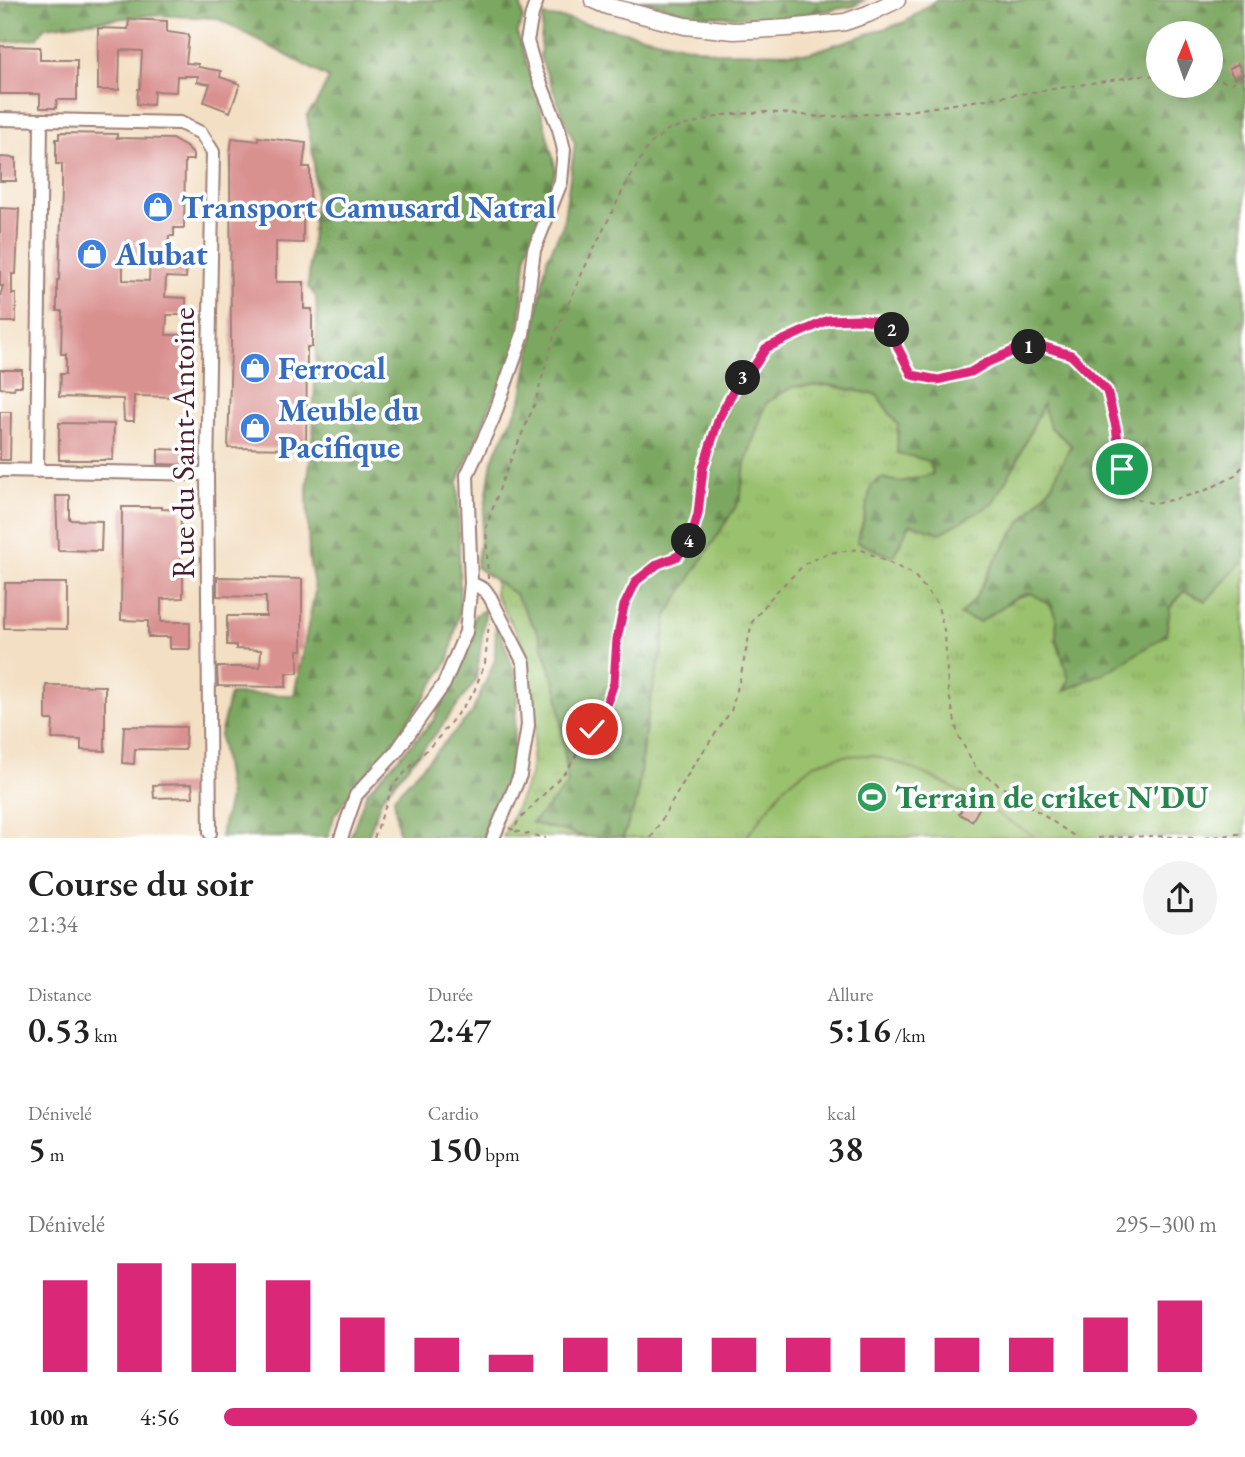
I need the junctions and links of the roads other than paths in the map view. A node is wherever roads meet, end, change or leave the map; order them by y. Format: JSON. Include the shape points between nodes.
{"nodes":[{"id":1,"x":537,"y":0,"type":"edge"},
{"id":2,"x":593,"y":0,"type":"edge"},
{"id":3,"x":897,"y":0,"type":"edge"},
{"id":4,"x":0,"y":119,"type":"edge"},
{"id":5,"x":41,"y":120,"type":"junction"},
{"id":6,"x":0,"y":471,"type":"edge"},
{"id":7,"x":37,"y":471,"type":"junction"},
{"id":8,"x":207,"y":474,"type":"junction"},
{"id":9,"x":471,"y":583,"type":"junction"},
{"id":10,"x":210,"y":833,"type":"dead end"},
{"id":11,"x":341,"y":838,"type":"edge"},
{"id":12,"x":493,"y":838,"type":"edge"}],
"edges":[{"from":1,"to":9,"type":"street","via":[[527,41],[564,149],[561,182],[534,250],[523,334],[467,475]]},
{"from":2,"to":3,"type":"main road","via":[[685,26],[734,31],[845,22]]},
{"from":4,"to":5,"type":"street","name":"Rue du Saint-Antoine"},
{"from":5,"to":7,"type":"street"},
{"from":5,"to":8,"type":"street","name":"Rue du Saint-Antoine","via":[[180,123],[201,133],[213,152]]},
{"from":6,"to":7,"type":"street"},
{"from":7,"to":8,"type":"street"},
{"from":8,"to":10,"type":"street","name":"Rue du Saint-Antoine"},
{"from":9,"to":11,"type":"street","via":[[466,632],[444,684],[396,752],[356,795]]},
{"from":9,"to":12,"type":"street","via":[[490,597],[524,663],[528,725],[520,775]]}]}
